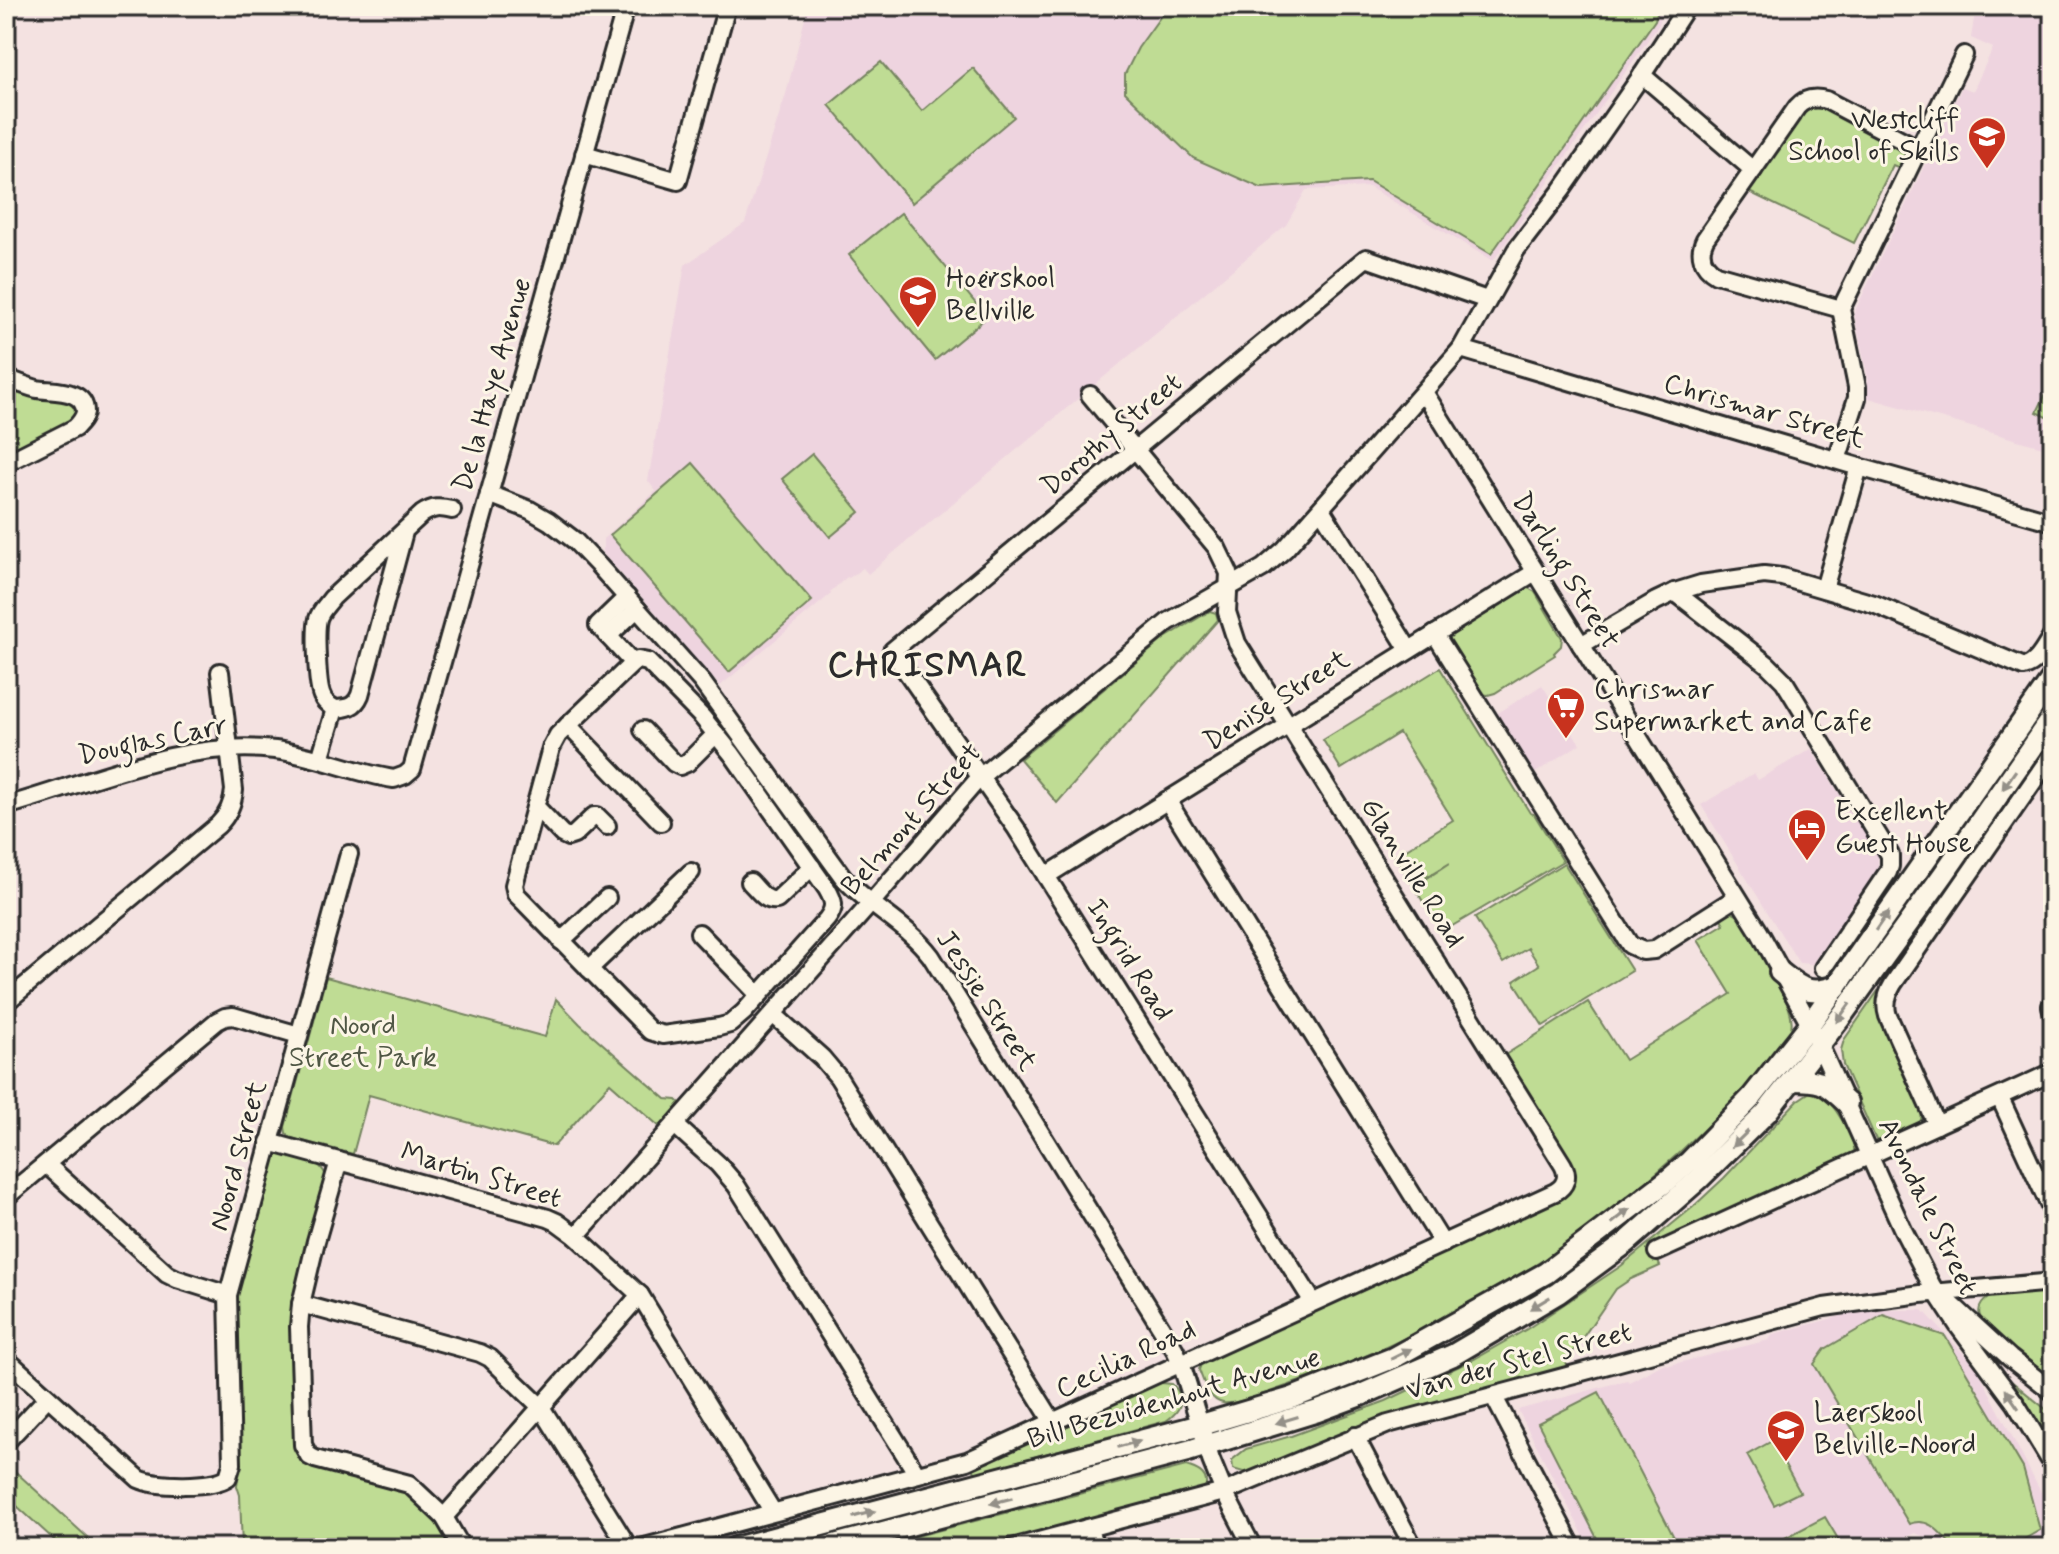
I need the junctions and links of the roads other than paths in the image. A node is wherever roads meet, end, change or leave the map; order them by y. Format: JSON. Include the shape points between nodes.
{"nodes":[{"id":1,"x":626,"y":6,"type":"edge"},
{"id":2,"x":727,"y":6,"type":"edge"},
{"id":3,"x":1687,"y":6,"type":"edge"},
{"id":4,"x":1964,"y":55,"type":"dead end"},
{"id":5,"x":1642,"y":75,"type":"junction"},
{"id":6,"x":1919,"y":149,"type":"junction"},
{"id":7,"x":584,"y":154,"type":"junction"},
{"id":8,"x":1753,"y":170,"type":"junction"},
{"id":9,"x":1487,"y":300,"type":"junction"},
{"id":10,"x":1841,"y":309,"type":"junction"},
{"id":11,"x":1461,"y":349,"type":"junction"},
{"id":12,"x":6,"y":378,"type":"edge"},
{"id":13,"x":1424,"y":392,"type":"junction"},
{"id":14,"x":1090,"y":395,"type":"dead end"},
{"id":15,"x":1136,"y":449,"type":"junction"},
{"id":16,"x":1837,"y":460,"type":"junction"},
{"id":17,"x":6,"y":463,"type":"edge"},
{"id":18,"x":1859,"y":467,"type":"junction"},
{"id":19,"x":489,"y":494,"type":"junction"},
{"id":20,"x":1321,"y":509,"type":"junction"},
{"id":21,"x":452,"y":510,"type":"dead end"},
{"id":22,"x":2053,"y":522,"type":"edge"},
{"id":23,"x":404,"y":532,"type":"junction"},
{"id":24,"x":1535,"y":572,"type":"junction"},
{"id":25,"x":1228,"y":588,"type":"junction"},
{"id":26,"x":1824,"y":589,"type":"junction"},
{"id":27,"x":1675,"y":592,"type":"junction"},
{"id":28,"x":624,"y":611,"type":"junction"},
{"id":29,"x":1435,"y":634,"type":"junction"},
{"id":30,"x":2053,"y":635,"type":"edge"},
{"id":31,"x":1581,"y":645,"type":"junction"},
{"id":32,"x":1409,"y":650,"type":"junction"},
{"id":33,"x":892,"y":651,"type":"joint"},
{"id":34,"x":633,"y":663,"type":"junction"},
{"id":35,"x":220,"y":672,"type":"dead end"},
{"id":36,"x":2053,"y":678,"type":"edge"},
{"id":37,"x":335,"y":709,"type":"junction"},
{"id":38,"x":2053,"y":716,"type":"edge"},
{"id":39,"x":1288,"y":724,"type":"junction"},
{"id":40,"x":568,"y":725,"type":"junction"},
{"id":41,"x":643,"y":730,"type":"dead end"},
{"id":42,"x":716,"y":734,"type":"junction"},
{"id":43,"x":229,"y":748,"type":"junction"},
{"id":44,"x":2053,"y":753,"type":"edge"},
{"id":45,"x":320,"y":759,"type":"junction"},
{"id":46,"x":405,"y":775,"type":"joint"},
{"id":47,"x":980,"y":777,"type":"junction"},
{"id":48,"x":1167,"y":800,"type":"junction"},
{"id":49,"x":6,"y":806,"type":"edge"},
{"id":50,"x":536,"y":807,"type":"junction"},
{"id":51,"x":661,"y":822,"type":"dead end"},
{"id":52,"x":607,"y":826,"type":"dead end"},
{"id":53,"x":349,"y":854,"type":"dead end"},
{"id":54,"x":812,"y":867,"type":"junction"},
{"id":55,"x":691,"y":872,"type":"dead end"},
{"id":56,"x":1046,"y":876,"type":"junction"},
{"id":57,"x":750,"y":882,"type":"dead end"},
{"id":58,"x":1737,"y":897,"type":"junction"},
{"id":59,"x":607,"y":898,"type":"dead end"},
{"id":60,"x":871,"y":903,"type":"junction"},
{"id":61,"x":699,"y":933,"type":"dead end"},
{"id":62,"x":561,"y":941,"type":"junction"},
{"id":63,"x":1823,"y":968,"type":"dead end"},
{"id":64,"x":589,"y":969,"type":"junction"},
{"id":65,"x":1780,"y":972,"type":"junction"},
{"id":66,"x":1837,"y":986,"type":"junction"},
{"id":67,"x":759,"y":995,"type":"junction"},
{"id":68,"x":2053,"y":1001,"type":"edge"},
{"id":69,"x":6,"y":1002,"type":"edge"},
{"id":70,"x":773,"y":1014,"type":"junction"},
{"id":71,"x":2053,"y":1014,"type":"edge"},
{"id":72,"x":1810,"y":1024,"type":"junction"},
{"id":73,"x":299,"y":1035,"type":"junction"},
{"id":74,"x":1820,"y":1045,"type":"junction"},
{"id":75,"x":2053,"y":1072,"type":"edge"},
{"id":76,"x":1792,"y":1080,"type":"junction"},
{"id":77,"x":2000,"y":1098,"type":"junction"},
{"id":78,"x":1847,"y":1103,"type":"junction"},
{"id":79,"x":675,"y":1125,"type":"junction"},
{"id":80,"x":1937,"y":1125,"type":"junction"},
{"id":81,"x":269,"y":1142,"type":"junction"},
{"id":82,"x":1871,"y":1156,"type":"junction"},
{"id":83,"x":339,"y":1161,"type":"junction"},
{"id":84,"x":46,"y":1164,"type":"junction"},
{"id":85,"x":1566,"y":1181,"type":"joint"},
{"id":86,"x":6,"y":1197,"type":"edge"},
{"id":87,"x":2053,"y":1213,"type":"edge"},
{"id":88,"x":576,"y":1236,"type":"junction"},
{"id":89,"x":1443,"y":1244,"type":"junction"},
{"id":90,"x":1657,"y":1252,"type":"dead end"},
{"id":91,"x":2053,"y":1282,"type":"edge"},
{"id":92,"x":1935,"y":1291,"type":"junction"},
{"id":93,"x":228,"y":1295,"type":"junction"},
{"id":94,"x":640,"y":1295,"type":"junction"},
{"id":95,"x":1313,"y":1302,"type":"junction"},
{"id":96,"x":301,"y":1304,"type":"junction"},
{"id":97,"x":6,"y":1359,"type":"edge"},
{"id":98,"x":1181,"y":1363,"type":"junction"},
{"id":99,"x":2053,"y":1392,"type":"edge"},
{"id":100,"x":48,"y":1397,"type":"junction"},
{"id":101,"x":1494,"y":1397,"type":"junction"},
{"id":102,"x":541,"y":1407,"type":"junction"},
{"id":103,"x":1053,"y":1422,"type":"junction"},
{"id":104,"x":1204,"y":1435,"type":"junction"},
{"id":105,"x":1355,"y":1436,"type":"junction"},
{"id":106,"x":6,"y":1442,"type":"edge"},
{"id":107,"x":2053,"y":1465,"type":"edge"},
{"id":108,"x":917,"y":1474,"type":"junction"},
{"id":109,"x":1224,"y":1492,"type":"junction"},
{"id":110,"x":773,"y":1512,"type":"junction"},
{"id":111,"x":444,"y":1517,"type":"junction"},
{"id":112,"x":1087,"y":1528,"type":"junction"},
{"id":113,"x":462,"y":1548,"type":"edge"},
{"id":114,"x":629,"y":1548,"type":"edge"},
{"id":115,"x":641,"y":1548,"type":"edge"},
{"id":116,"x":735,"y":1548,"type":"edge"},
{"id":117,"x":823,"y":1548,"type":"edge"},
{"id":118,"x":1012,"y":1548,"type":"edge"},
{"id":119,"x":1097,"y":1548,"type":"edge"},
{"id":120,"x":1253,"y":1548,"type":"edge"},
{"id":121,"x":1414,"y":1548,"type":"edge"},
{"id":122,"x":1573,"y":1548,"type":"edge"}],
"edges":[{"from":1,"to":7,"type":"street","name":"De la Haye Avenue"},
{"from":2,"to":7,"type":"street","via":[[678,181]]},
{"from":3,"to":5,"type":"street","name":"Belmont Street"},
{"from":4,"to":6,"type":"street"},
{"from":5,"to":8,"type":"street"},
{"from":5,"to":9,"type":"street","name":"Belmont Street","via":[[1516,250]]},
{"from":6,"to":8,"type":"street","via":[[1815,98],[1797,107]]},
{"from":6,"to":10,"type":"street"},
{"from":7,"to":19,"type":"street","name":"De la Haye Avenue"},
{"from":8,"to":10,"type":"street","via":[[1702,244],[1706,266],[1716,274]]},
{"from":9,"to":11,"type":"street","name":"Belmont Street"},
{"from":9,"to":15,"type":"street","name":"Dorothy Street","via":[[1366,258]]},
{"from":10,"to":16,"type":"street","via":[[1857,398]]},
{"from":11,"to":13,"type":"street","name":"Belmont Street"},
{"from":11,"to":16,"type":"street","name":"Chrismar Street"},
{"from":12,"to":17,"type":"street","via":[[72,394],[85,412],[75,428]]},
{"from":13,"to":20,"type":"street","name":"Belmont Street"},
{"from":13,"to":24,"type":"street","name":"Darling Street"},
{"from":14,"to":15,"type":"street","name":"Glanville Road"},
{"from":15,"to":25,"type":"street","name":"Glanville Road","via":[[1217,548],[1229,573]]},
{"from":15,"to":33,"type":"street","name":"Dorothy Street"},
{"from":16,"to":18,"type":"street","name":"Chrismar Street"},
{"from":18,"to":22,"type":"street","name":"Chrismar Street"},
{"from":18,"to":26,"type":"street"},
{"from":19,"to":28,"type":"street","name":"Jessie Street","via":[[530,510],[574,540]]},
{"from":19,"to":46,"type":"street","name":"De la Haye Avenue","via":[[414,765]]},
{"from":20,"to":25,"type":"street","name":"Belmont Street","via":[[1272,561]]},
{"from":20,"to":32,"type":"street"},
{"from":21,"to":23,"type":"street","via":[[430,508]]},
{"from":23,"to":37,"type":"street","via":[[357,703]]},
{"from":23,"to":37,"type":"street","via":[[332,598],[317,621],[319,685],[322,697]]},
{"from":24,"to":29,"type":"street","name":"Denise Street"},
{"from":24,"to":31,"type":"street","name":"Darling Street"},
{"from":25,"to":39,"type":"street","name":"Glanville Road","via":[[1227,612],[1237,643]]},
{"from":25,"to":47,"type":"street","name":"Belmont Street","via":[[1168,622]]},
{"from":26,"to":27,"type":"street","via":[[1764,575]]},
{"from":26,"to":30,"type":"street","via":[[1874,604],[2024,667],[2036,661]]},
{"from":27,"to":31,"type":"street"},
{"from":27,"to":63,"type":"street","via":[[1784,681],[1890,855],[1888,872]]},
{"from":28,"to":34,"type":"street","via":[[603,631]]},
{"from":28,"to":60,"type":"street","name":"Jessie Street","via":[[702,682],[843,877]]},
{"from":29,"to":32,"type":"street","name":"Denise Street"},
{"from":29,"to":58,"type":"street","via":[[1630,945],[1654,950]]},
{"from":31,"to":58,"type":"street","name":"Darling Street"},
{"from":32,"to":39,"type":"street","name":"Denise Street"},
{"from":33,"to":47,"type":"street","name":"Ingrid Road"},
{"from":34,"to":40,"type":"street"},
{"from":34,"to":42,"type":"street","via":[[648,662]]},
{"from":35,"to":43,"type":"street"},
{"from":66,"to":36,"type":"main road","name":"Bill Bezuidenhout Avenue","one_way":true},
{"from":37,"to":45,"type":"street"},
{"from":38,"to":74,"type":"main road","name":"Bill Bezuidenhout Avenue","one_way":true},
{"from":39,"to":48,"type":"street","name":"Denise Street"},
{"from":39,"to":85,"type":"street","name":"Glanville Road","via":[[1563,1165]]},
{"from":40,"to":50,"type":"street","via":[[551,748]]},
{"from":40,"to":51,"type":"street"},
{"from":41,"to":42,"type":"street","via":[[680,766]]},
{"from":42,"to":54,"type":"street"},
{"from":43,"to":45,"type":"street","name":"Douglas Carr"},
{"from":43,"to":49,"type":"street","name":"Douglas Carr","via":[[125,769]]},
{"from":43,"to":69,"type":"street","via":[[234,790],[223,821]]},
{"from":44,"to":80,"type":"street","via":[[1888,995],[1888,1016]]},
{"from":45,"to":46,"type":"street","name":"Douglas Carr","via":[[388,778]]},
{"from":47,"to":56,"type":"street","name":"Ingrid Road"},
{"from":47,"to":60,"type":"street","name":"Belmont Street"},
{"from":48,"to":56,"type":"street","name":"Denise Street"},
{"from":48,"to":89,"type":"street"},
{"from":50,"to":52,"type":"street","via":[[568,837],[595,816]]},
{"from":50,"to":62,"type":"street","via":[[514,890]]},
{"from":53,"to":73,"type":"street","name":"Noord Street"},
{"from":54,"to":57,"type":"street","via":[[773,901]]},
{"from":54,"to":67,"type":"street","via":[[832,898],[833,911]]},
{"from":55,"to":64,"type":"street"},
{"from":56,"to":95,"type":"street","name":"Ingrid Road"},
{"from":58,"to":65,"type":"street","name":"Darling Street"},
{"from":59,"to":62,"type":"street"},
{"from":60,"to":70,"type":"street","name":"Belmont Street"},
{"from":60,"to":98,"type":"street","name":"Jessie Street","via":[[931,956]]},
{"from":61,"to":67,"type":"street"},
{"from":62,"to":64,"type":"street"},
{"from":64,"to":67,"type":"street","via":[[658,1034],[730,1024]]},
{"from":65,"to":66,"type":"main road","via":[[1813,991]]},
{"from":65,"to":72,"type":"street","name":"Darling Street"},
{"from":66,"to":72,"type":"main road","name":"Bill Bezuidenhout Avenue"},
{"from":68,"to":71,"type":"street"},
{"from":70,"to":79,"type":"street","name":"Belmont Street"},
{"from":70,"to":103,"type":"street","via":[[838,1077]]},
{"from":72,"to":74,"type":"street","name":"Avondale Street"},
{"from":104,"to":72,"type":"main road","name":"Bill Bezuidenhout Avenue","one_way":true,"via":[[1393,1358],[1546,1273],[1690,1161],[1752,1097]]},
{"from":73,"to":81,"type":"street","name":"Noord Street"},
{"from":73,"to":84,"type":"street","via":[[225,1017]]},
{"from":74,"to":76,"type":"main road","name":"Bill Bezuidenhout Avenue"},
{"from":74,"to":78,"type":"street","name":"Avondale Street"},
{"from":75,"to":77,"type":"street"},
{"from":76,"to":78,"type":"main road","via":[[1819,1081]]},
{"from":76,"to":104,"type":"main road","name":"Bill Bezuidenhout Avenue","one_way":true,"via":[[1700,1178],[1558,1293],[1453,1355],[1361,1395],[1318,1411]]},
{"from":77,"to":80,"type":"street"},
{"from":77,"to":87,"type":"street"},
{"from":78,"to":82,"type":"street","name":"Avondale Street"},
{"from":79,"to":88,"type":"street","name":"Belmont Street"},
{"from":79,"to":108,"type":"street","via":[[736,1185]]},
{"from":80,"to":82,"type":"street"},
{"from":81,"to":83,"type":"street","name":"Martin Street"},
{"from":81,"to":93,"type":"street","name":"Noord Street"},
{"from":82,"to":90,"type":"street"},
{"from":82,"to":92,"type":"street","name":"Avondale Street"},
{"from":83,"to":88,"type":"street","name":"Martin Street","via":[[548,1218]]},
{"from":83,"to":96,"type":"street"},
{"from":84,"to":86,"type":"street"},
{"from":84,"to":93,"type":"street","via":[[167,1274]]},
{"from":85,"to":89,"type":"street","name":"Cecilia Road","via":[[1555,1192]]},
{"from":88,"to":94,"type":"street","name":"Martin Street"},
{"from":89,"to":95,"type":"street","name":"Cecilia Road"},
{"from":91,"to":92,"type":"street","name":"Van der Stel Street"},
{"from":92,"to":99,"type":"street"},
{"from":92,"to":101,"type":"street","name":"Van der Stel Street","via":[[1824,1307]]},
{"from":107,"to":92,"type":"street","name":"Avondale Street","one_way":true},
{"from":93,"to":100,"type":"street","name":"Noord Street","via":[[228,1477],[215,1483],[145,1482]]},
{"from":94,"to":102,"type":"street"},
{"from":94,"to":110,"type":"street","name":"Martin Street"},
{"from":95,"to":98,"type":"street","name":"Cecilia Road"},
{"from":96,"to":102,"type":"street","via":[[480,1353]]},
{"from":96,"to":111,"type":"street","via":[[301,1438],[309,1456],[409,1484]]},
{"from":97,"to":100,"type":"street"},
{"from":98,"to":103,"type":"street","name":"Cecilia Road"},
{"from":98,"to":104,"type":"street","name":"Jessie Street"},
{"from":100,"to":106,"type":"street"},
{"from":101,"to":105,"type":"street","name":"Van der Stel Street"},
{"from":101,"to":122,"type":"street"},
{"from":102,"to":111,"type":"street"},
{"from":102,"to":114,"type":"street"},
{"from":103,"to":108,"type":"street","name":"Cecilia Road","via":[[967,1461]]},
{"from":104,"to":109,"type":"street","name":"Jessie Street"},
{"from":116,"to":104,"type":"main road","name":"Bill Bezuidenhout Avenue","one_way":true},
{"from":104,"to":117,"type":"main road","name":"Bill Bezuidenhout Avenue","one_way":true},
{"from":105,"to":109,"type":"street","name":"Van der Stel Street"},
{"from":105,"to":121,"type":"street"},
{"from":108,"to":110,"type":"street","name":"Cecilia Road"},
{"from":109,"to":112,"type":"street","name":"Van der Stel Street"},
{"from":109,"to":120,"type":"street","name":"Jessie Street"},
{"from":110,"to":115,"type":"street","name":"Cecilia Road"},
{"from":111,"to":113,"type":"street"},
{"from":112,"to":118,"type":"street","name":"Van der Stel Street"},
{"from":112,"to":119,"type":"street"}]}
